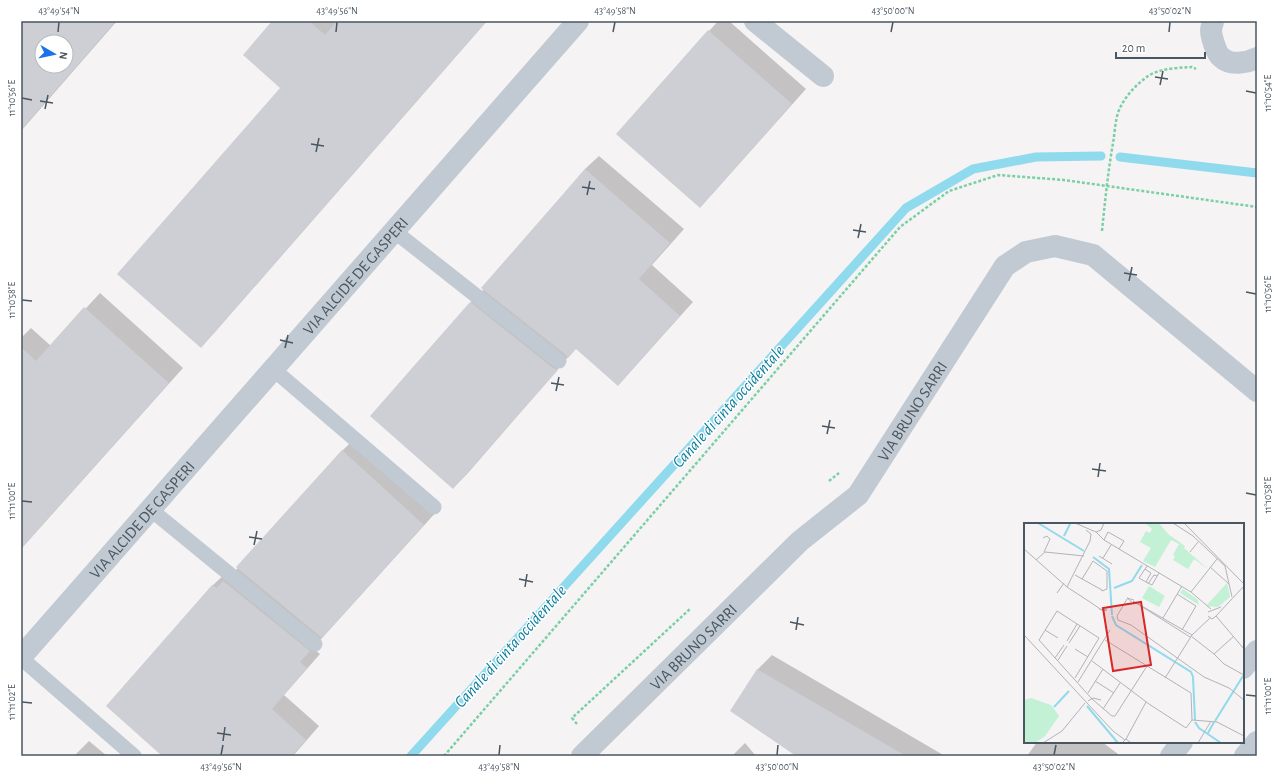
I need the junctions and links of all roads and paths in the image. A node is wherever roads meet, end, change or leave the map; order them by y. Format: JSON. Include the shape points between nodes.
{"nodes":[{"id":1,"x":578,"y":21,"type":"edge"},
{"id":2,"x":755,"y":21,"type":"edge"},
{"id":3,"x":1213,"y":21,"type":"edge"},
{"id":4,"x":1257,"y":58,"type":"edge"},
{"id":5,"x":1198,"y":70,"type":"dead end"},
{"id":6,"x":823,"y":76,"type":"dead end"},
{"id":7,"x":1106,"y":187,"type":"junction"},
{"id":8,"x":1257,"y":207,"type":"edge"},
{"id":9,"x":394,"y":230,"type":"junction"},
{"id":10,"x":1101,"y":234,"type":"dead end"},
{"id":11,"x":559,"y":361,"type":"dead end"},
{"id":12,"x":273,"y":369,"type":"junction"},
{"id":13,"x":1257,"y":391,"type":"edge"},
{"id":14,"x":843,"y":466,"type":"dead end"},
{"id":15,"x":827,"y":483,"type":"dead end"},
{"id":16,"x":434,"y":507,"type":"dead end"},
{"id":17,"x":150,"y":509,"type":"junction"},
{"id":18,"x":694,"y":606,"type":"dead end"},
{"id":19,"x":316,"y":644,"type":"dead end"},
{"id":20,"x":1257,"y":651,"type":"edge"},
{"id":21,"x":21,"y":658,"type":"edge"},
{"id":22,"x":1244,"y":667,"type":"edge"},
{"id":23,"x":1257,"y":742,"type":"edge"},
{"id":24,"x":1181,"y":743,"type":"edge"},
{"id":25,"x":588,"y":750,"type":"edge"},
{"id":26,"x":134,"y":756,"type":"edge"},
{"id":27,"x":444,"y":756,"type":"edge"},
{"id":28,"x":1171,"y":756,"type":"edge"},
{"id":29,"x":1245,"y":756,"type":"edge"}],
"edges":[{"from":1,"to":9,"type":"street","name":"VIA ALCIDE DE GASPERI"},
{"from":2,"to":6,"type":"street"},
{"from":3,"to":4,"type":"street","via":[[1211,31],[1220,57],[1233,63],[1248,62]]},
{"from":5,"to":7,"type":"path","via":[[1192,67],[1168,69],[1149,75],[1126,98],[1119,109]]},
{"from":7,"to":8,"type":"path"},
{"from":7,"to":10,"type":"path"},
{"from":7,"to":27,"type":"path","via":[[1064,180],[998,175],[949,191],[900,226]]},
{"from":9,"to":11,"type":"lane"},
{"from":9,"to":12,"type":"street","name":"VIA ALCIDE DE GASPERI"},
{"from":12,"to":16,"type":"lane"},
{"from":12,"to":17,"type":"street","name":"VIA ALCIDE DE GASPERI"},
{"from":13,"to":25,"type":"street","name":"VIA BRUNO SARRI","via":[[1093,255],[1055,246],[1026,252],[1005,266],[858,495],[800,541]]},
{"from":14,"to":15,"type":"path"},
{"from":17,"to":19,"type":"lane"},
{"from":17,"to":21,"type":"street","name":"VIA ALCIDE DE GASPERI"},
{"from":18,"to":25,"type":"path","via":[[572,718]]},
{"from":20,"to":22,"type":"street"},
{"from":21,"to":26,"type":"lane"},
{"from":23,"to":29,"type":"street"},
{"from":24,"to":28,"type":"street"}]}
